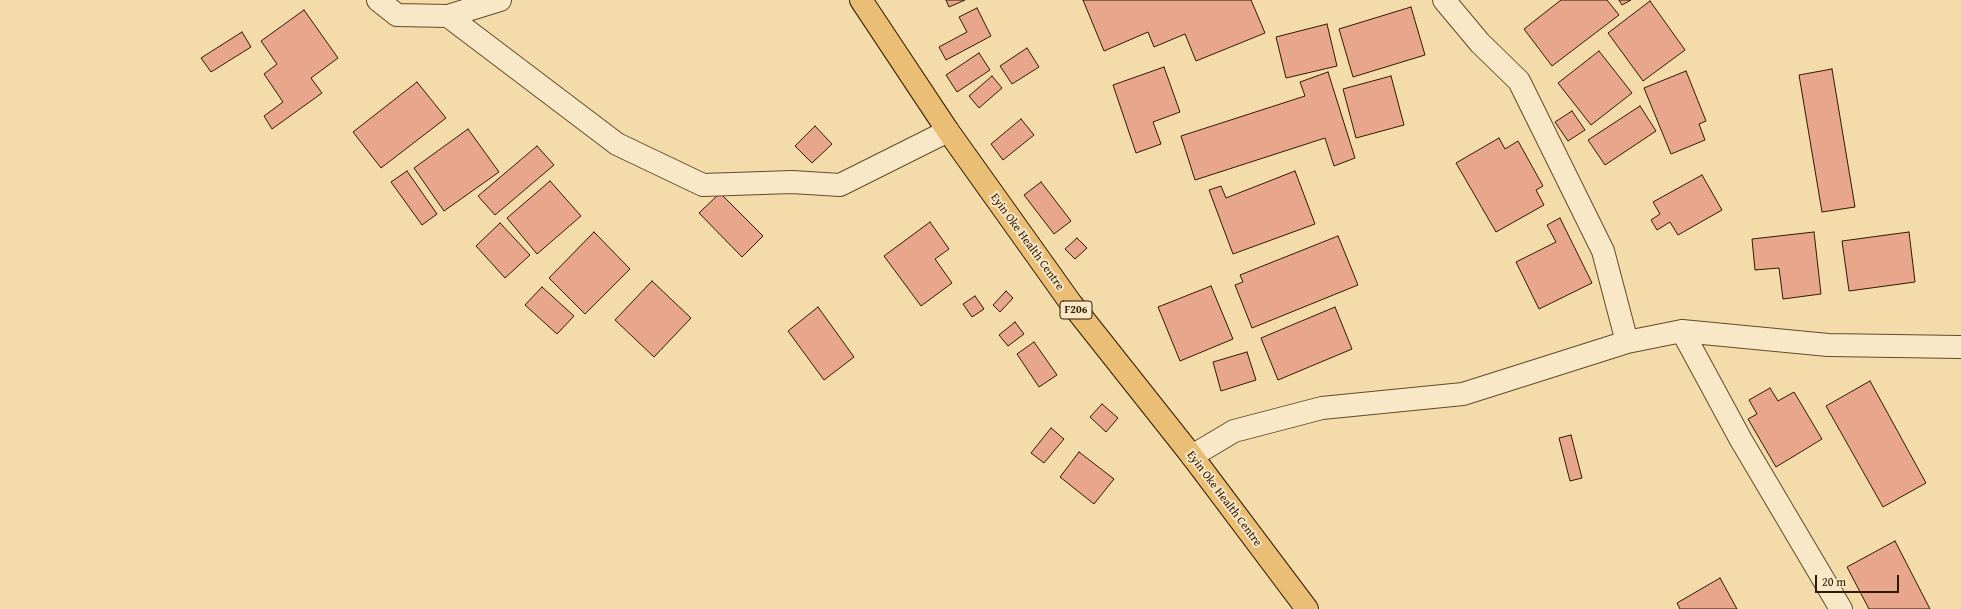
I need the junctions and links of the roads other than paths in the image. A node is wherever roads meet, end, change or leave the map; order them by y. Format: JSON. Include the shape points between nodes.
{"nodes":[{"id":1,"x":378,"y":0,"type":"edge"},
{"id":2,"x":500,"y":0,"type":"edge"},
{"id":3,"x":860,"y":0,"type":"edge"},
{"id":4,"x":1444,"y":0,"type":"edge"},
{"id":5,"x":448,"y":16,"type":"junction"},
{"id":6,"x":948,"y":131,"type":"junction"},
{"id":7,"x":1682,"y":330,"type":"junction"},
{"id":8,"x":1627,"y":342,"type":"junction"},
{"id":9,"x":1961,"y":347,"type":"edge"},
{"id":10,"x":1192,"y":456,"type":"junction"},
{"id":11,"x":1307,"y":609,"type":"edge"},
{"id":12,"x":1841,"y":609,"type":"edge"}],
"edges":[{"from":1,"to":5,"type":"street","via":[[396,15]]},
{"from":2,"to":5,"type":"street"},
{"from":3,"to":6,"type":"main road","name":"Eyin Oke Health Centre","number":"F206"},
{"from":4,"to":8,"type":"street","via":[[1480,43],[1519,81],[1603,251]]},
{"from":5,"to":6,"type":"street","via":[[617,144],[703,185],[792,182],[840,185]]},
{"from":6,"to":10,"type":"main road","name":"Eyin Oke Health Centre","number":"F206","via":[[1070,302]]},
{"from":7,"to":8,"type":"street"},
{"from":7,"to":9,"type":"street","via":[[1828,345]]},
{"from":7,"to":12,"type":"street","via":[[1742,440]]},
{"from":8,"to":10,"type":"street","via":[[1463,394],[1322,408],[1234,431]]},
{"from":10,"to":11,"type":"main road","name":"Eyin Oke Health Centre","number":"F206"}]}
